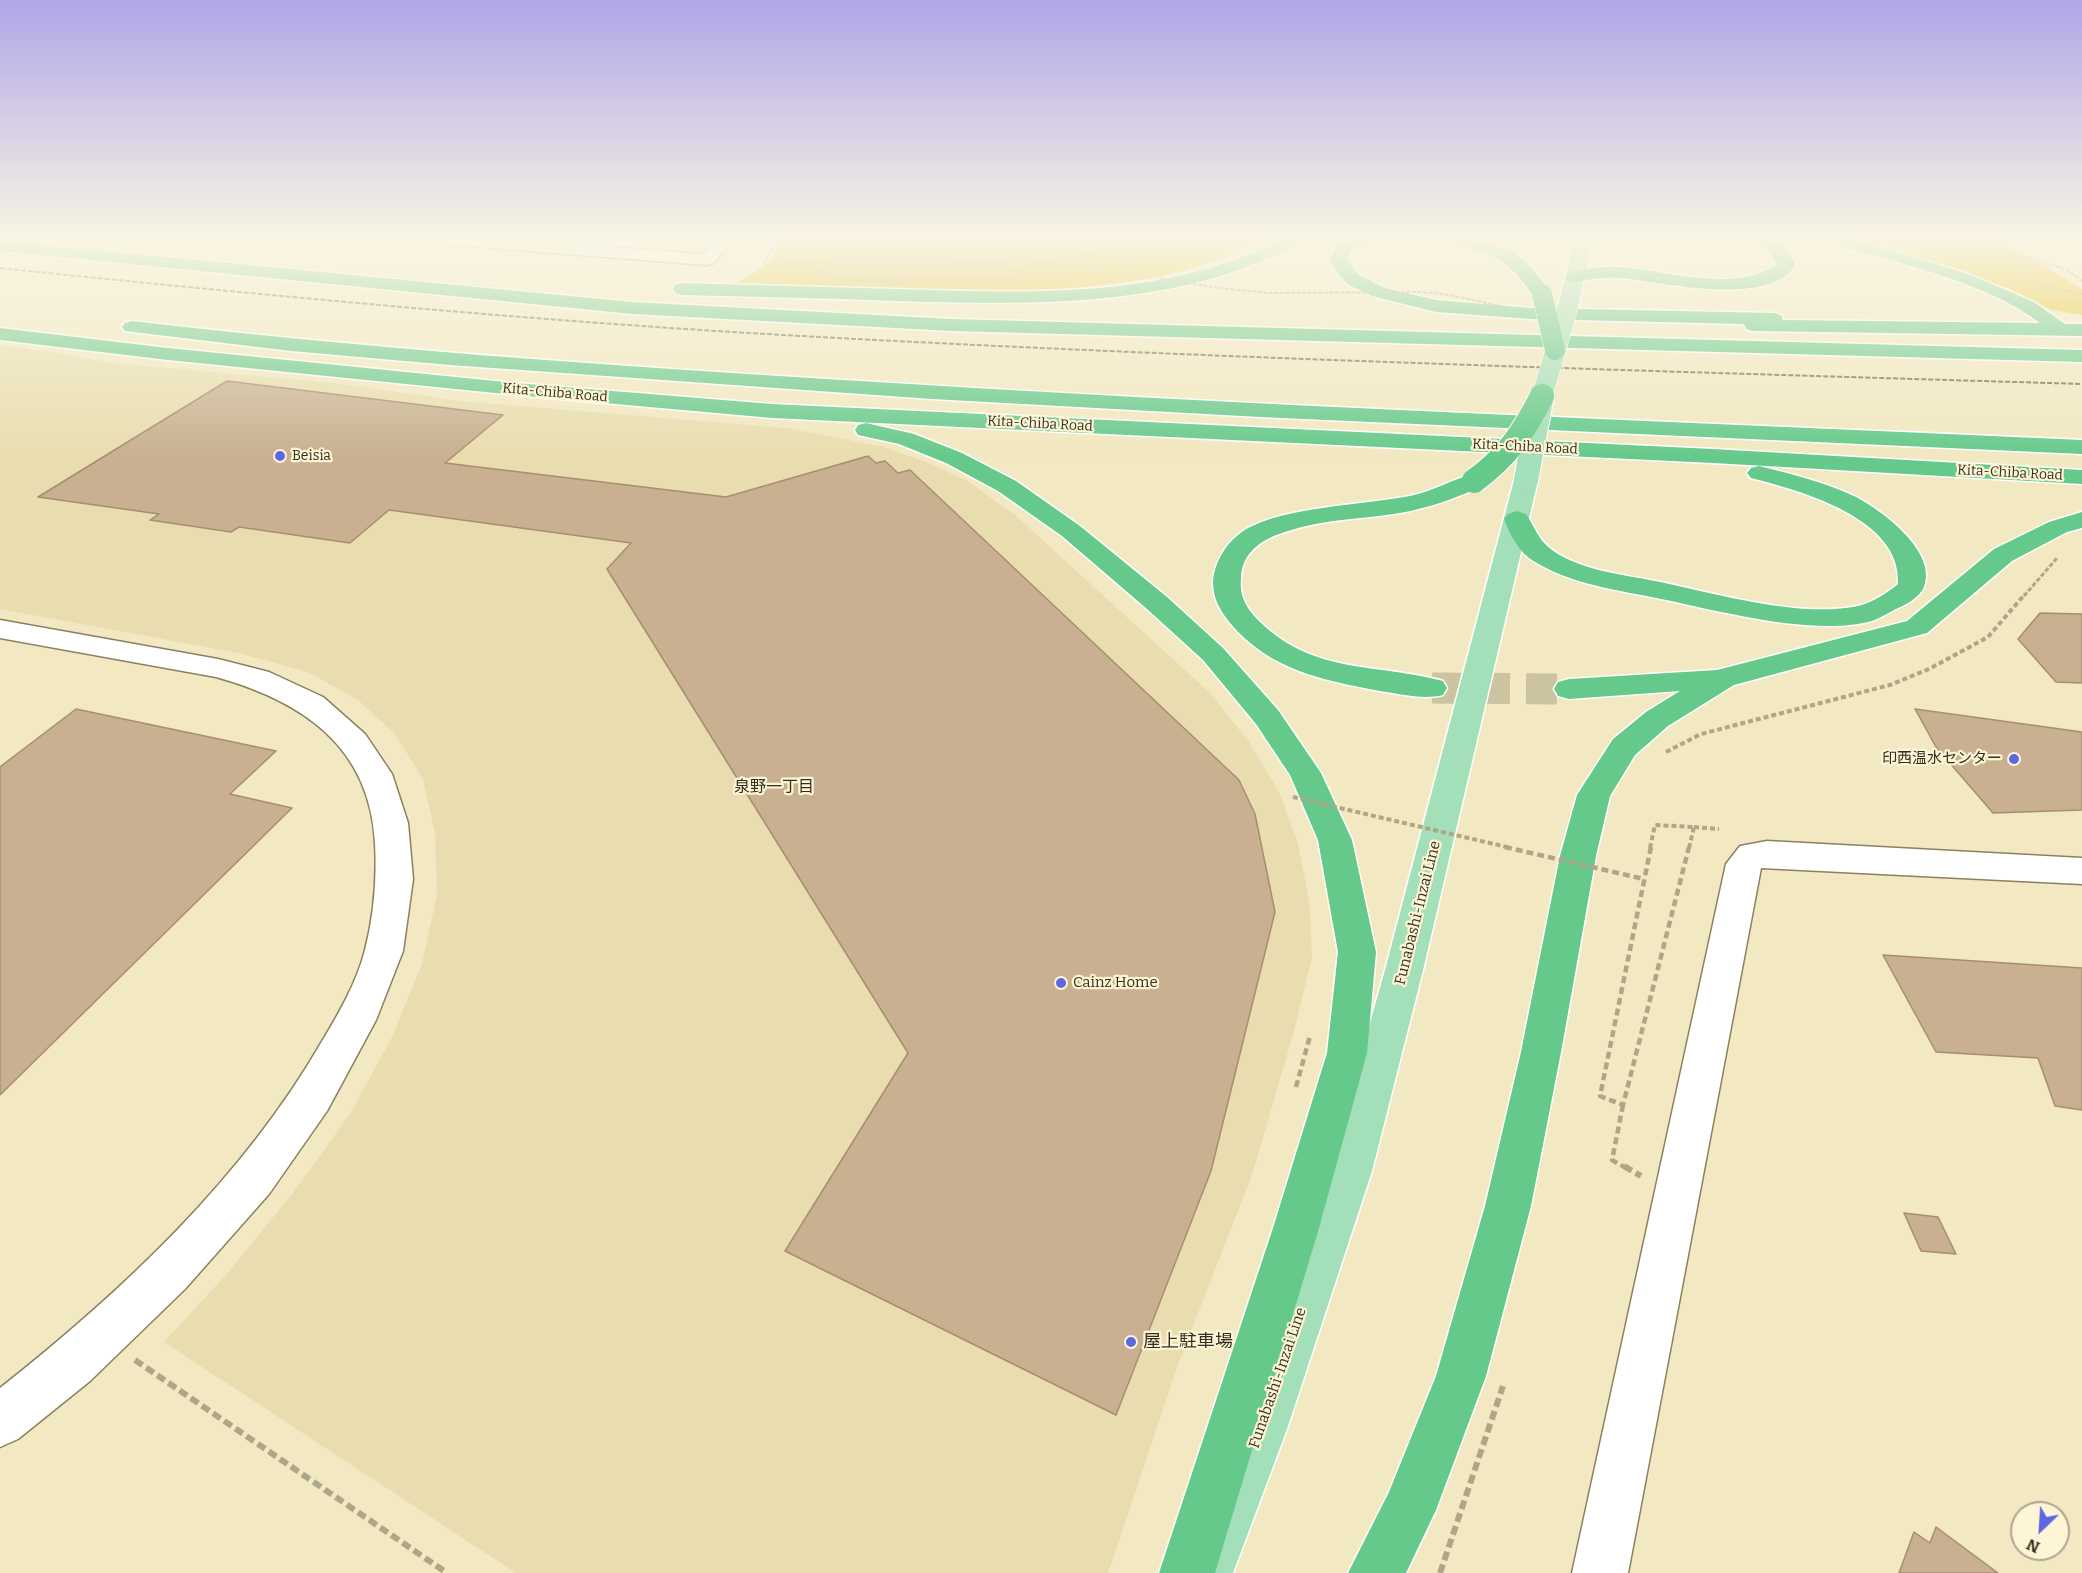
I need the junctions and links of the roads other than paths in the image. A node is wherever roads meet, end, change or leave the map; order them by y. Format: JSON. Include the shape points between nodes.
{"nodes":[{"id":1,"x":715,"y":312,"type":"edge"},
{"id":2,"x":1182,"y":312,"type":"edge"},
{"id":3,"x":1510,"y":312,"type":"edge"},
{"id":4,"x":1546,"y":312,"type":"edge"},
{"id":5,"x":1566,"y":312,"type":"edge"},
{"id":6,"x":2037,"y":312,"type":"edge"},
{"id":7,"x":1359,"y":318,"type":"dead end"},
{"id":8,"x":1405,"y":318,"type":"dead end"},
{"id":9,"x":116,"y":325,"type":"dead end"},
{"id":10,"x":1896,"y":326,"type":"junction"},
{"id":11,"x":2061,"y":330,"type":"junction"},
{"id":12,"x":2082,"y":330,"type":"edge"},
{"id":13,"x":0,"y":334,"type":"edge"},
{"id":14,"x":1555,"y":350,"type":"junction"},
{"id":15,"x":2082,"y":356,"type":"edge"},
{"id":16,"x":1542,"y":396,"type":"junction"},
{"id":17,"x":772,"y":411,"type":"junction"},
{"id":18,"x":1267,"y":435,"type":"junction"},
{"id":19,"x":2082,"y":447,"type":"edge"},
{"id":20,"x":2082,"y":477,"type":"edge"},
{"id":21,"x":1517,"y":519,"type":"junction"},
{"id":22,"x":2082,"y":520,"type":"edge"},
{"id":23,"x":0,"y":629,"type":"edge"},
{"id":24,"x":1723,"y":678,"type":"junction"},
{"id":25,"x":1432,"y":688,"type":"tunnel mouth"},
{"id":26,"x":1569,"y":689,"type":"tunnel mouth"},
{"id":27,"x":2082,"y":871,"type":"edge"},
{"id":28,"x":0,"y":1421,"type":"edge"},
{"id":29,"x":1186,"y":1573,"type":"edge"},
{"id":30,"x":1205,"y":1573,"type":"edge"},
{"id":31,"x":1376,"y":1573,"type":"edge"},
{"id":32,"x":1600,"y":1573,"type":"edge"}],
"edges":[{"from":1,"to":15,"type":"highway","via":[[952,325]]},
{"from":2,"to":7,"type":"highway"},
{"from":3,"to":10,"type":"highway","via":[[1854,321]]},
{"from":4,"to":14,"type":"highway","bridge":true},
{"from":5,"to":14,"type":"main road","name":"Funabashi-Inzai Line","bridge":true},
{"from":6,"to":11,"type":"highway"},
{"from":8,"to":10,"type":"highway"},
{"from":9,"to":19,"type":"highway","name":"Kita-Chiba Road","via":[[552,368],[862,389],[1269,412]]},
{"from":10,"to":11,"type":"highway"},
{"from":11,"to":12,"type":"highway"},
{"from":13,"to":17,"type":"highway","name":"Kita-Chiba Road","via":[[514,389]]},
{"from":14,"to":16,"type":"main road","name":"Funabashi-Inzai Line","bridge":true},
{"from":16,"to":21,"type":"main road","name":"Funabashi-Inzai Line","bridge":true},
{"from":16,"to":25,"type":"highway","bridge":true,"via":[[1520,441],[1501,462],[1474,481],[1445,495],[1297,521],[1266,531],[1250,538],[1235,553],[1226,576],[1230,602],[1254,634],[1293,658],[1341,675]]},
{"from":17,"to":18,"type":"highway","name":"Kita-Chiba Road"},
{"from":17,"to":29,"type":"highway","via":[[906,439],[954,458],[1007,486],[1071,531],[1213,654],[1267,717],[1305,773],[1335,840],[1357,952],[1347,1053],[1296,1228]]},
{"from":18,"to":20,"type":"highway","name":"Kita-Chiba Road"},
{"from":18,"to":21,"type":"highway","via":[[1355,444],[1662,460],[1787,479],[1840,499],[1874,519],[1901,544],[1911,565],[1911,586],[1898,598],[1865,614],[1816,617],[1754,610],[1583,574],[1543,556],[1525,539]]},
{"from":21,"to":30,"type":"main road","name":"Funabashi-Inzai Line","via":[[1350,1171],[1261,1429]]},
{"from":22,"to":24,"type":"highway","via":[[2058,527],[2003,555],[1917,627]]},
{"from":23,"to":28,"type":"street","via":[[218,668],[258,679],[312,704],[354,742],[376,774],[391,823],[395,879],[384,951],[356,1020],[312,1098],[253,1179],[168,1272],[72,1363]]},
{"from":24,"to":26,"type":"highway"},
{"from":24,"to":31,"type":"highway","via":[[1657,719],[1624,747],[1594,795],[1578,856],[1508,1206],[1461,1376],[1409,1510]]},
{"from":27,"to":32,"type":"street","via":[[1767,854],[1752,855],[1744,864]]}]}
